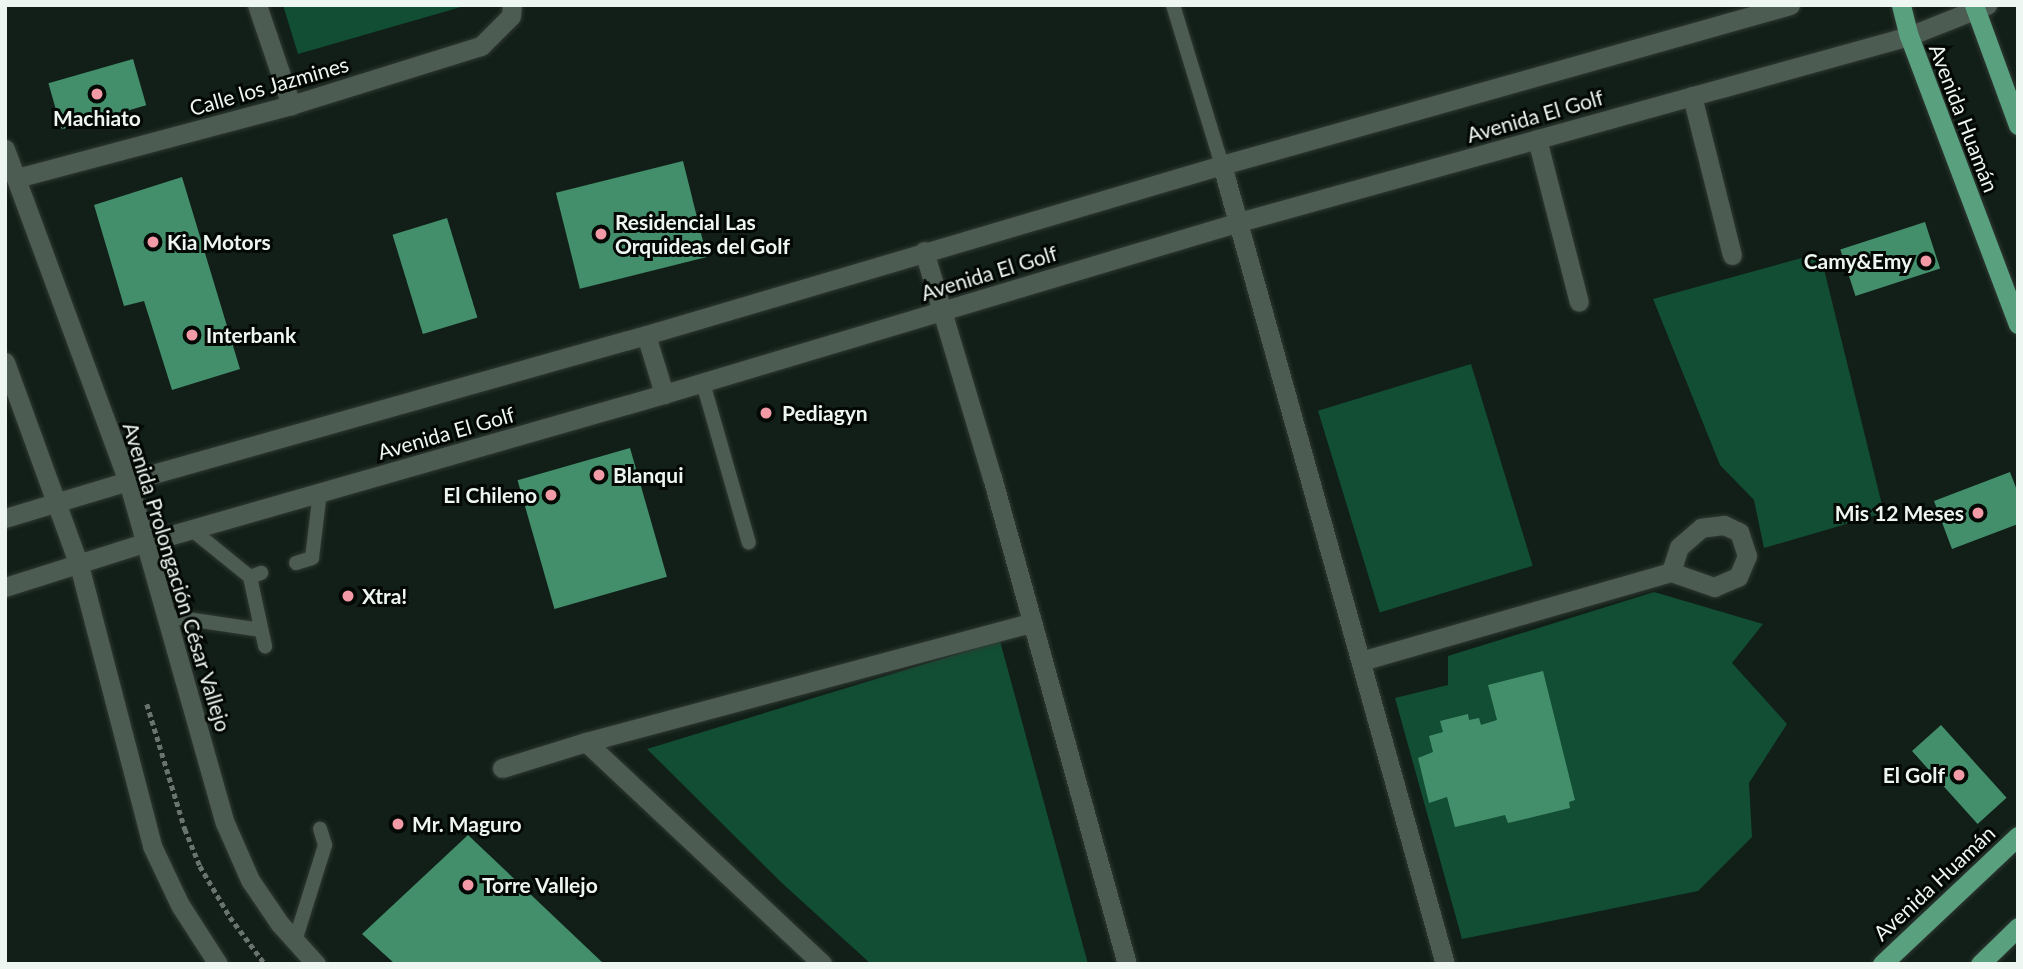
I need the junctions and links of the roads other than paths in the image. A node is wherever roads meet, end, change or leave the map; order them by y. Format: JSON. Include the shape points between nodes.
{"nodes":[{"id":1,"x":257,"y":5,"type":"edge"},
{"id":2,"x":512,"y":5,"type":"edge"},
{"id":3,"x":1173,"y":5,"type":"edge"},
{"id":4,"x":1790,"y":5,"type":"edge"},
{"id":5,"x":1901,"y":5,"type":"edge"},
{"id":6,"x":1978,"y":7,"type":"edge"},
{"id":7,"x":1909,"y":36,"type":"junction"},
{"id":8,"x":1692,"y":96,"type":"junction"},
{"id":9,"x":291,"y":105,"type":"junction"},
{"id":10,"x":2018,"y":125,"type":"edge"},
{"id":11,"x":1537,"y":139,"type":"junction"},
{"id":12,"x":5,"y":149,"type":"edge"},
{"id":13,"x":1222,"y":165,"type":"junction"},
{"id":14,"x":17,"y":178,"type":"junction"},
{"id":15,"x":1239,"y":222,"type":"junction"},
{"id":16,"x":925,"y":251,"type":"junction"},
{"id":17,"x":1732,"y":255,"type":"dead end"},
{"id":18,"x":1579,"y":302,"type":"dead end"},
{"id":19,"x":944,"y":311,"type":"junction"},
{"id":20,"x":2018,"y":324,"type":"edge"},
{"id":21,"x":646,"y":335,"type":"junction"},
{"id":22,"x":5,"y":362,"type":"edge"},
{"id":23,"x":703,"y":383,"type":"junction"},
{"id":24,"x":664,"y":394,"type":"junction"},
{"id":25,"x":128,"y":481,"type":"junction"},
{"id":26,"x":320,"y":492,"type":"junction"},
{"id":27,"x":58,"y":502,"type":"junction"},
{"id":28,"x":5,"y":518,"type":"edge"},
{"id":29,"x":191,"y":529,"type":"junction"},
{"id":30,"x":147,"y":542,"type":"junction"},
{"id":31,"x":749,"y":544,"type":"dead end"},
{"id":32,"x":296,"y":563,"type":"dead end"},
{"id":33,"x":79,"y":565,"type":"junction"},
{"id":34,"x":1671,"y":572,"type":"dead end"},
{"id":35,"x":5,"y":587,"type":"edge"},
{"id":36,"x":167,"y":616,"type":"junction"},
{"id":37,"x":1031,"y":622,"type":"junction"},
{"id":38,"x":261,"y":630,"type":"junction"},
{"id":39,"x":265,"y":646,"type":"dead end"},
{"id":40,"x":1360,"y":661,"type":"junction"},
{"id":41,"x":586,"y":743,"type":"junction"},
{"id":42,"x":502,"y":768,"type":"dead end"},
{"id":43,"x":320,"y":829,"type":"dead end"},
{"id":44,"x":2018,"y":836,"type":"edge"},
{"id":45,"x":2018,"y":926,"type":"edge"},
{"id":46,"x":295,"y":941,"type":"junction"},
{"id":47,"x":218,"y":964,"type":"edge"},
{"id":48,"x":316,"y":964,"type":"edge"},
{"id":49,"x":821,"y":964,"type":"edge"},
{"id":50,"x":1127,"y":964,"type":"edge"},
{"id":51,"x":1445,"y":964,"type":"edge"},
{"id":52,"x":1882,"y":964,"type":"edge"},
{"id":53,"x":1980,"y":964,"type":"edge"}],
"edges":[{"from":1,"to":9,"type":"main road"},
{"from":2,"to":9,"type":"main road","name":"Calle los Jazmines","via":[[511,16],[481,46]]},
{"from":3,"to":13,"type":"lane"},
{"from":4,"to":13,"type":"main road","name":"Avenida El Golf"},
{"from":5,"to":7,"type":"main road","name":"Avenida Huamán"},
{"from":6,"to":7,"type":"main road","name":"Avenida El Golf"},
{"from":6,"to":10,"type":"main road"},
{"from":7,"to":8,"type":"main road","name":"Avenida El Golf"},
{"from":7,"to":20,"type":"main road","name":"Avenida Huamán"},
{"from":8,"to":11,"type":"main road","name":"Avenida El Golf"},
{"from":8,"to":17,"type":"main road"},
{"from":9,"to":14,"type":"main road","name":"Calle los Jazmines"},
{"from":11,"to":15,"type":"main road","name":"Avenida El Golf"},
{"from":11,"to":18,"type":"main road"},
{"from":12,"to":14,"type":"main road","name":"Avenida Prolongación César Vallejo"},
{"from":13,"to":15,"type":"main road"},
{"from":13,"to":16,"type":"main road","name":"Avenida El Golf"},
{"from":14,"to":25,"type":"main road","name":"Avenida Prolongación César Vallejo"},
{"from":15,"to":19,"type":"main road","name":"Avenida El Golf"},
{"from":15,"to":40,"type":"main road"},
{"from":16,"to":19,"type":"main road"},
{"from":16,"to":21,"type":"main road","name":"Avenida El Golf"},
{"from":19,"to":23,"type":"main road","name":"Avenida El Golf"},
{"from":19,"to":37,"type":"main road"},
{"from":21,"to":24,"type":"main road"},
{"from":21,"to":25,"type":"main road","name":"Avenida El Golf"},
{"from":22,"to":27,"type":"main road"},
{"from":23,"to":24,"type":"main road","name":"Avenida El Golf"},
{"from":23,"to":31,"type":"lane"},
{"from":24,"to":26,"type":"main road","name":"Avenida El Golf"},
{"from":25,"to":27,"type":"main road","name":"Avenida El Golf"},
{"from":25,"to":30,"type":"main road","name":"Avenida Prolongación César Vallejo"},
{"from":26,"to":29,"type":"main road","name":"Avenida El Golf"},
{"from":26,"to":32,"type":"lane","via":[[312,558]]},
{"from":27,"to":28,"type":"main road","name":"Avenida El Golf"},
{"from":27,"to":33,"type":"main road"},
{"from":29,"to":30,"type":"main road","name":"Avenida El Golf"},
{"from":29,"to":38,"type":"lane","via":[[255,575]]},
{"from":30,"to":33,"type":"main road","name":"Avenida El Golf"},
{"from":30,"to":36,"type":"main road","name":"Avenida Prolongación César Vallejo"},
{"from":33,"to":35,"type":"main road","name":"Avenida El Golf"},
{"from":33,"to":47,"type":"main road","via":[[152,846],[180,905]]},
{"from":34,"to":40,"type":"main road"},
{"from":36,"to":38,"type":"lane"},
{"from":36,"to":46,"type":"main road","name":"Avenida Prolongación César Vallejo","via":[[225,822],[250,880]]},
{"from":37,"to":41,"type":"main road"},
{"from":37,"to":50,"type":"main road"},
{"from":38,"to":39,"type":"lane"},
{"from":40,"to":51,"type":"main road"},
{"from":41,"to":42,"type":"main road"},
{"from":41,"to":49,"type":"main road"},
{"from":43,"to":46,"type":"lane","via":[[325,845]]},
{"from":44,"to":52,"type":"main road","name":"Avenida Huamán"},
{"from":45,"to":53,"type":"main road"},
{"from":46,"to":48,"type":"main road","name":"Avenida Prolongación César Vallejo"}]}
